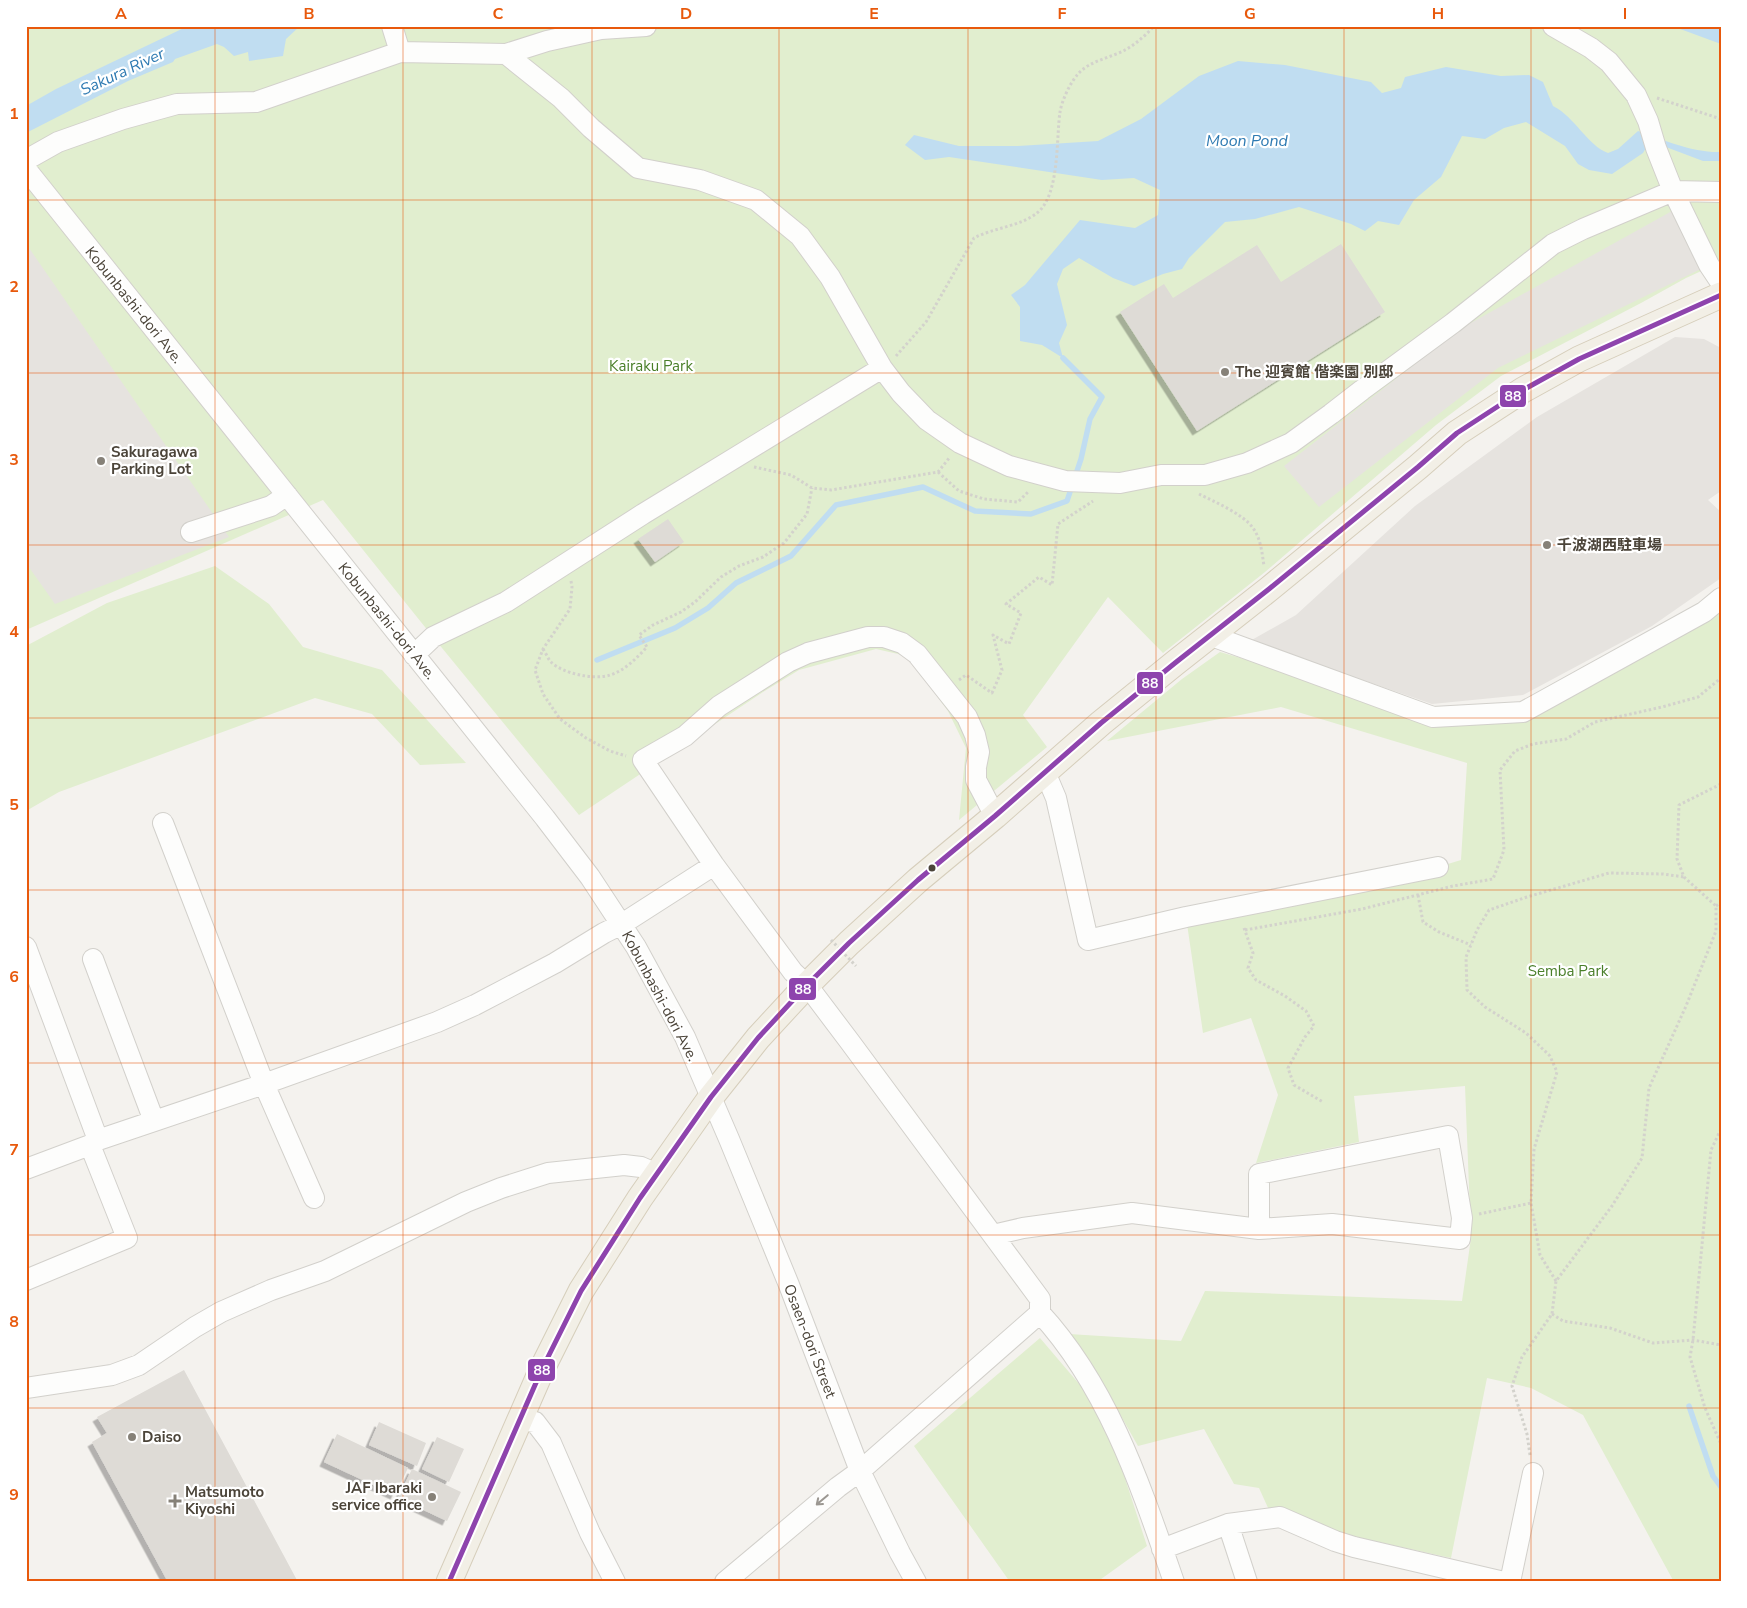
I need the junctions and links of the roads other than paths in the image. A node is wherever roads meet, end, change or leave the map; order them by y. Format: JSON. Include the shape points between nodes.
{"nodes":[{"id":1,"x":392,"y":26,"type":"edge"},
{"id":2,"x":646,"y":26,"type":"edge"},
{"id":3,"x":1553,"y":26,"type":"edge"},
{"id":4,"x":400,"y":52,"type":"junction"},
{"id":5,"x":506,"y":54,"type":"junction"},
{"id":6,"x":26,"y":160,"type":"edge"},
{"id":7,"x":26,"y":170,"type":"edge"},
{"id":8,"x":1673,"y":191,"type":"junction"},
{"id":9,"x":1721,"y":192,"type":"edge"},
{"id":10,"x":1721,"y":284,"type":"edge"},
{"id":11,"x":1721,"y":295,"type":"edge"},
{"id":12,"x":882,"y":368,"type":"junction"},
{"id":13,"x":287,"y":495,"type":"junction"},
{"id":14,"x":191,"y":532,"type":"dead end"},
{"id":15,"x":1721,"y":598,"type":"edge"},
{"id":16,"x":1209,"y":636,"type":"junction"},
{"id":17,"x":414,"y":654,"type":"junction"},
{"id":18,"x":1045,"y":772,"type":"junction"},
{"id":19,"x":995,"y":816,"type":"junction"},
{"id":20,"x":163,"y":822,"type":"dead end"},
{"id":21,"x":714,"y":865,"type":"junction"},
{"id":22,"x":1438,"y":867,"type":"dead end"},
{"id":23,"x":622,"y":924,"type":"junction"},
{"id":24,"x":26,"y":947,"type":"edge"},
{"id":25,"x":93,"y":959,"type":"dead end"},
{"id":26,"x":806,"y":985,"type":"junction"},
{"id":27,"x":264,"y":1084,"type":"junction"},
{"id":28,"x":712,"y":1096,"type":"junction"},
{"id":29,"x":154,"y":1121,"type":"junction"},
{"id":30,"x":94,"y":1142,"type":"junction"},
{"id":31,"x":26,"y":1169,"type":"edge"},
{"id":32,"x":656,"y":1174,"type":"junction"},
{"id":33,"x":314,"y":1198,"type":"dead end"},
{"id":34,"x":1260,"y":1228,"type":"junction"},
{"id":35,"x":993,"y":1235,"type":"junction"},
{"id":36,"x":26,"y":1280,"type":"edge"},
{"id":37,"x":1040,"y":1313,"type":"junction"},
{"id":38,"x":26,"y":1388,"type":"edge"},
{"id":39,"x":520,"y":1420,"type":"junction"},
{"id":40,"x":860,"y":1470,"type":"junction"},
{"id":41,"x":1533,"y":1473,"type":"road end"},
{"id":42,"x":1228,"y":1524,"type":"junction"},
{"id":43,"x":1162,"y":1549,"type":"junction"},
{"id":44,"x":449,"y":1582,"type":"edge"},
{"id":45,"x":615,"y":1582,"type":"edge"},
{"id":46,"x":725,"y":1582,"type":"edge"},
{"id":47,"x":916,"y":1582,"type":"edge"},
{"id":48,"x":1174,"y":1582,"type":"edge"},
{"id":49,"x":1247,"y":1582,"type":"edge"},
{"id":50,"x":1504,"y":1582,"type":"edge"},
{"id":51,"x":1510,"y":1582,"type":"edge"}],
"edges":[{"from":1,"to":4,"type":"street"},
{"from":2,"to":5,"type":"street","via":[[601,29]]},
{"from":3,"to":8,"type":"street","via":[[1609,62],[1636,95]]},
{"from":4,"to":5,"type":"street"},
{"from":4,"to":6,"type":"street","via":[[256,102],[177,104],[132,116],[58,142]]},
{"from":5,"to":12,"type":"street","via":[[561,98],[638,168],[700,180],[756,200],[800,236],[830,278]]},
{"from":7,"to":13,"type":"street","name":"Kobunbashi-dori Ave."},
{"from":8,"to":9,"type":"street"},
{"from":8,"to":10,"type":"street"},
{"from":8,"to":12,"type":"street","via":[[1554,244],[1291,443],[1247,463],[1205,475],[1161,475],[1120,483],[1086,482],[1065,481],[1009,466],[960,443],[927,420]]},
{"from":11,"to":16,"type":"main road","via":[[1579,359],[1486,413],[1457,433]]},
{"from":12,"to":17,"type":"street","via":[[506,602],[433,638]]},
{"from":13,"to":14,"type":"street","via":[[271,506]]},
{"from":13,"to":17,"type":"street","name":"Kobunbashi-dori Ave."},
{"from":15,"to":16,"type":"street","via":[[1704,612],[1523,712],[1433,717]]},
{"from":16,"to":18,"type":"main road"},
{"from":17,"to":23,"type":"street","name":"Kobunbashi-dori Ave.","via":[[590,877]]},
{"from":18,"to":19,"type":"main road"},
{"from":18,"to":22,"type":"street","via":[[1056,798],[1088,940]]},
{"from":19,"to":21,"type":"street","via":[[976,780],[979,752],[967,717],[917,654],[902,643],[868,637],[808,653],[788,662],[719,706],[684,736],[642,760]]},
{"from":19,"to":26,"type":"main road","via":[[918,880]]},
{"from":20,"to":27,"type":"street"},
{"from":21,"to":23,"type":"street"},
{"from":21,"to":26,"type":"street"},
{"from":23,"to":27,"type":"street","via":[[555,963],[437,1022]]},
{"from":23,"to":28,"type":"street","name":"Kobunbashi-dori Ave.","via":[[651,972]]},
{"from":24,"to":30,"type":"street"},
{"from":25,"to":29,"type":"street"},
{"from":26,"to":28,"type":"main road"},
{"from":26,"to":35,"type":"street"},
{"from":27,"to":29,"type":"street"},
{"from":27,"to":33,"type":"street"},
{"from":28,"to":32,"type":"main road"},
{"from":28,"to":40,"type":"street","name":"Osaen-dori Street"},
{"from":29,"to":30,"type":"street"},
{"from":30,"to":31,"type":"street"},
{"from":30,"to":36,"type":"street","via":[[127,1238]]},
{"from":32,"to":38,"type":"street","via":[[641,1167],[624,1165],[548,1173],[501,1188],[325,1271],[221,1312],[138,1365],[112,1375]]},
{"from":32,"to":39,"type":"main road","via":[[581,1291]]},
{"from":34,"to":34,"type":"street","via":[[1332,1224],[1460,1239],[1462,1218],[1448,1136],[1259,1174]]},
{"from":34,"to":35,"type":"street","via":[[1132,1213]]},
{"from":35,"to":37,"type":"street","via":[[1040,1299]]},
{"from":37,"to":40,"type":"street"},
{"from":37,"to":43,"type":"street","via":[[1088,1376],[1128,1455]]},
{"from":39,"to":44,"type":"main road"},
{"from":39,"to":45,"type":"street","via":[[535,1422],[551,1443]]},
{"from":40,"to":46,"type":"street","one_way":true},
{"from":40,"to":47,"type":"street","name":"Osaen-dori Street"},
{"from":41,"to":51,"type":"street"},
{"from":42,"to":43,"type":"street"},
{"from":42,"to":49,"type":"street"},
{"from":42,"to":50,"type":"street","via":[[1280,1518],[1354,1547]]},
{"from":43,"to":48,"type":"street"}]}
